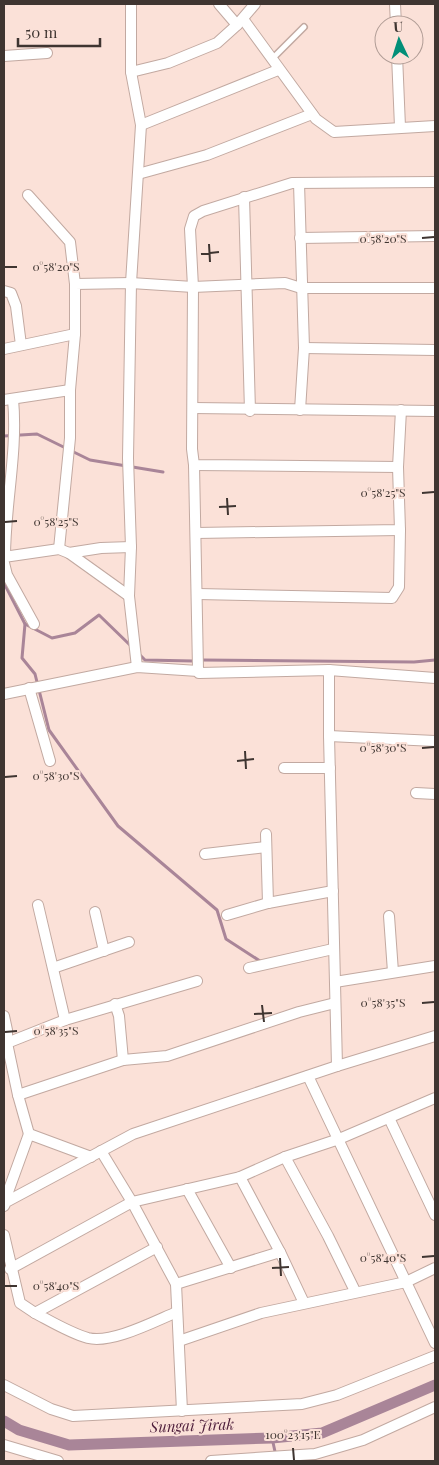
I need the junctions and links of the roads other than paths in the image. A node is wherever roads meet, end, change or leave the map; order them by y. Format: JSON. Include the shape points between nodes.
{"nodes":[{"id":1,"x":130,"y":4,"type":"edge"},
{"id":2,"x":219,"y":4,"type":"edge"},
{"id":3,"x":255,"y":4,"type":"edge"},
{"id":4,"x":240,"y":22,"type":"junction"},
{"id":5,"x":304,"y":27,"type":"dead end"},
{"id":6,"x":47,"y":54,"type":"dead end"},
{"id":7,"x":4,"y":56,"type":"edge"},
{"id":8,"x":271,"y":59,"type":"junction"},
{"id":9,"x":397,"y":65,"type":"edge"},
{"id":10,"x":278,"y":70,"type":"junction"},
{"id":11,"x":131,"y":72,"type":"junction"},
{"id":12,"x":312,"y":114,"type":"junction"},
{"id":13,"x":141,"y":125,"type":"junction"},
{"id":14,"x":435,"y":126,"type":"edge"},
{"id":15,"x":400,"y":127,"type":"junction"},
{"id":16,"x":138,"y":174,"type":"junction"},
{"id":17,"x":435,"y":182,"type":"edge"},
{"id":18,"x":298,"y":183,"type":"junction"},
{"id":19,"x":28,"y":195,"type":"dead end"},
{"id":20,"x":244,"y":197,"type":"junction"},
{"id":21,"x":435,"y":236,"type":"edge"},
{"id":22,"x":300,"y":238,"type":"junction"},
{"id":23,"x":131,"y":283,"type":"junction"},
{"id":24,"x":247,"y":283,"type":"junction"},
{"id":25,"x":75,"y":284,"type":"junction"},
{"id":26,"x":193,"y":287,"type":"junction"},
{"id":27,"x":301,"y":288,"type":"junction"},
{"id":28,"x":435,"y":288,"type":"edge"},
{"id":29,"x":4,"y":291,"type":"edge"},
{"id":30,"x":75,"y":334,"type":"junction"},
{"id":31,"x":22,"y":345,"type":"junction"},
{"id":32,"x":304,"y":348,"type":"junction"},
{"id":33,"x":4,"y":349,"type":"edge"},
{"id":34,"x":435,"y":350,"type":"edge"},
{"id":35,"x":70,"y":390,"type":"junction"},
{"id":36,"x":9,"y":400,"type":"edge"},
{"id":37,"x":193,"y":408,"type":"junction"},
{"id":38,"x":250,"y":410,"type":"junction"},
{"id":39,"x":300,"y":410,"type":"junction"},
{"id":40,"x":401,"y":410,"type":"junction"},
{"id":41,"x":435,"y":411,"type":"edge"},
{"id":42,"x":194,"y":465,"type":"junction"},
{"id":43,"x":398,"y":467,"type":"junction"},
{"id":44,"x":400,"y":530,"type":"junction"},
{"id":45,"x":196,"y":533,"type":"junction"},
{"id":46,"x":131,"y":547,"type":"junction"},
{"id":47,"x":59,"y":549,"type":"junction"},
{"id":48,"x":69,"y":553,"type":"junction"},
{"id":49,"x":4,"y":559,"type":"edge"},
{"id":50,"x":198,"y":594,"type":"junction"},
{"id":51,"x":129,"y":596,"type":"junction"},
{"id":52,"x":34,"y":624,"type":"dead end"},
{"id":53,"x":137,"y":667,"type":"junction"},
{"id":54,"x":329,"y":670,"type":"junction"},
{"id":55,"x":198,"y":671,"type":"junction"},
{"id":56,"x":435,"y":678,"type":"edge"},
{"id":57,"x":35,"y":687,"type":"junction"},
{"id":58,"x":4,"y":694,"type":"edge"},
{"id":59,"x":329,"y":736,"type":"junction"},
{"id":60,"x":435,"y":741,"type":"edge"},
{"id":61,"x":50,"y":761,"type":"dead end"},
{"id":62,"x":284,"y":768,"type":"dead end"},
{"id":63,"x":330,"y":768,"type":"junction"},
{"id":64,"x":416,"y":793,"type":"dead end"},
{"id":65,"x":435,"y":794,"type":"edge"},
{"id":66,"x":266,"y":834,"type":"dead end"},
{"id":67,"x":266,"y":847,"type":"junction"},
{"id":68,"x":205,"y":854,"type":"dead end"},
{"id":69,"x":333,"y":891,"type":"junction"},
{"id":70,"x":268,"y":903,"type":"junction"},
{"id":71,"x":38,"y":905,"type":"dead end"},
{"id":72,"x":94,"y":912,"type":"dead end"},
{"id":73,"x":226,"y":915,"type":"dead end"},
{"id":74,"x":390,"y":916,"type":"dead end"},
{"id":75,"x":129,"y":942,"type":"dead end"},
{"id":76,"x":333,"y":949,"type":"junction"},
{"id":77,"x":104,"y":951,"type":"junction"},
{"id":78,"x":256,"y":966,"type":"dead end"},
{"id":79,"x":435,"y":966,"type":"edge"},
{"id":80,"x":53,"y":968,"type":"junction"},
{"id":81,"x":393,"y":972,"type":"junction"},
{"id":82,"x":197,"y":981,"type":"dead end"},
{"id":83,"x":335,"y":982,"type":"junction"},
{"id":84,"x":335,"y":1003,"type":"junction"},
{"id":85,"x":115,"y":1004,"type":"junction"},
{"id":86,"x":4,"y":1016,"type":"edge"},
{"id":87,"x":66,"y":1020,"type":"junction"},
{"id":88,"x":435,"y":1036,"type":"edge"},
{"id":89,"x":7,"y":1043,"type":"junction"},
{"id":90,"x":123,"y":1060,"type":"junction"},
{"id":91,"x":337,"y":1066,"type":"junction"},
{"id":92,"x":308,"y":1076,"type":"junction"},
{"id":93,"x":18,"y":1095,"type":"junction"},
{"id":94,"x":435,"y":1099,"type":"edge"},
{"id":95,"x":389,"y":1118,"type":"junction"},
{"id":96,"x":29,"y":1134,"type":"junction"},
{"id":97,"x":339,"y":1139,"type":"junction"},
{"id":98,"x":101,"y":1151,"type":"junction"},
{"id":99,"x":91,"y":1157,"type":"junction"},
{"id":100,"x":285,"y":1157,"type":"junction"},
{"id":101,"x":240,"y":1177,"type":"junction"},
{"id":102,"x":187,"y":1190,"type":"junction"},
{"id":103,"x":132,"y":1202,"type":"junction"},
{"id":104,"x":4,"y":1204,"type":"edge"},
{"id":105,"x":435,"y":1215,"type":"edge"},
{"id":106,"x":4,"y":1235,"type":"edge"},
{"id":107,"x":157,"y":1247,"type":"junction"},
{"id":108,"x":280,"y":1252,"type":"junction"},
{"id":109,"x":231,"y":1268,"type":"junction"},
{"id":110,"x":435,"y":1268,"type":"edge"},
{"id":111,"x":10,"y":1269,"type":"junction"},
{"id":112,"x":406,"y":1282,"type":"junction"},
{"id":113,"x":176,"y":1284,"type":"junction"},
{"id":114,"x":355,"y":1292,"type":"junction"},
{"id":115,"x":304,"y":1303,"type":"junction"},
{"id":116,"x":177,"y":1312,"type":"junction"},
{"id":117,"x":35,"y":1314,"type":"junction"},
{"id":118,"x":179,"y":1340,"type":"junction"},
{"id":119,"x":435,"y":1343,"type":"edge"},
{"id":120,"x":435,"y":1356,"type":"edge"},
{"id":121,"x":4,"y":1384,"type":"edge"},
{"id":122,"x":435,"y":1407,"type":"edge"},
{"id":123,"x":182,"y":1411,"type":"junction"},
{"id":124,"x":4,"y":1445,"type":"edge"},
{"id":125,"x":58,"y":1461,"type":"edge"},
{"id":126,"x":211,"y":1461,"type":"edge"}],
"edges":[{"from":1,"to":11,"type":"street"},
{"from":2,"to":4,"type":"street"},
{"from":3,"to":4,"type":"street"},
{"from":4,"to":8,"type":"street"},
{"from":4,"to":11,"type":"street","via":[[212,45],[168,63]]},
{"from":5,"to":8,"type":"lane"},
{"from":6,"to":7,"type":"street"},
{"from":8,"to":10,"type":"street"},
{"from":9,"to":15,"type":"street"},
{"from":10,"to":12,"type":"street"},
{"from":10,"to":13,"type":"street"},
{"from":11,"to":13,"type":"street"},
{"from":12,"to":15,"type":"street","via":[[334,132]]},
{"from":12,"to":16,"type":"street","via":[[207,155]]},
{"from":13,"to":16,"type":"street"},
{"from":14,"to":15,"type":"street"},
{"from":16,"to":23,"type":"street"},
{"from":17,"to":18,"type":"street"},
{"from":18,"to":20,"type":"street"},
{"from":18,"to":22,"type":"street"},
{"from":19,"to":25,"type":"street","via":[[70,242]]},
{"from":20,"to":24,"type":"street"},
{"from":20,"to":26,"type":"street","via":[[194,216],[190,228]]},
{"from":21,"to":22,"type":"street"},
{"from":22,"to":27,"type":"street"},
{"from":23,"to":25,"type":"street"},
{"from":23,"to":26,"type":"street"},
{"from":23,"to":46,"type":"street","via":[[128,458]]},
{"from":24,"to":26,"type":"street"},
{"from":24,"to":27,"type":"street","via":[[285,283]]},
{"from":24,"to":38,"type":"street"},
{"from":25,"to":30,"type":"street"},
{"from":26,"to":37,"type":"street"},
{"from":27,"to":28,"type":"street"},
{"from":27,"to":32,"type":"street"},
{"from":29,"to":31,"type":"street","via":[[11,293],[16,306]]},
{"from":30,"to":31,"type":"street"},
{"from":30,"to":35,"type":"street"},
{"from":31,"to":33,"type":"street"},
{"from":32,"to":34,"type":"street"},
{"from":32,"to":39,"type":"street"},
{"from":35,"to":36,"type":"street"},
{"from":35,"to":47,"type":"street","via":[[69,461]]},
{"from":36,"to":49,"type":"street","via":[[16,429]]},
{"from":37,"to":38,"type":"street"},
{"from":37,"to":42,"type":"street"},
{"from":38,"to":39,"type":"street"},
{"from":39,"to":40,"type":"street"},
{"from":40,"to":41,"type":"street"},
{"from":40,"to":43,"type":"street"},
{"from":42,"to":43,"type":"street"},
{"from":42,"to":45,"type":"street"},
{"from":43,"to":44,"type":"street"},
{"from":44,"to":45,"type":"street"},
{"from":44,"to":50,"type":"street","via":[[399,587],[392,598]]},
{"from":45,"to":50,"type":"street"},
{"from":46,"to":48,"type":"street"},
{"from":46,"to":51,"type":"street"},
{"from":47,"to":48,"type":"street"},
{"from":47,"to":49,"type":"street"},
{"from":48,"to":51,"type":"street"},
{"from":49,"to":52,"type":"street","via":[[7,575]]},
{"from":50,"to":55,"type":"street"},
{"from":51,"to":53,"type":"street"},
{"from":53,"to":55,"type":"street"},
{"from":53,"to":57,"type":"street"},
{"from":54,"to":55,"type":"street","via":[[202,674]]},
{"from":54,"to":56,"type":"street"},
{"from":54,"to":59,"type":"street"},
{"from":57,"to":58,"type":"street"},
{"from":57,"to":61,"type":"street"},
{"from":59,"to":60,"type":"street"},
{"from":59,"to":63,"type":"street"},
{"from":62,"to":63,"type":"street"},
{"from":63,"to":69,"type":"street"},
{"from":64,"to":65,"type":"street"},
{"from":66,"to":67,"type":"street"},
{"from":67,"to":68,"type":"street"},
{"from":67,"to":70,"type":"street"},
{"from":69,"to":70,"type":"street"},
{"from":69,"to":76,"type":"street"},
{"from":70,"to":73,"type":"street"},
{"from":71,"to":80,"type":"street"},
{"from":72,"to":77,"type":"street"},
{"from":74,"to":81,"type":"street"},
{"from":75,"to":77,"type":"street"},
{"from":76,"to":78,"type":"street"},
{"from":76,"to":83,"type":"street"},
{"from":77,"to":80,"type":"street"},
{"from":79,"to":81,"type":"street"},
{"from":80,"to":87,"type":"street"},
{"from":81,"to":83,"type":"street"},
{"from":82,"to":85,"type":"street"},
{"from":83,"to":84,"type":"street"},
{"from":84,"to":90,"type":"street","via":[[298,1012],[167,1056]]},
{"from":84,"to":91,"type":"street"},
{"from":85,"to":87,"type":"street"},
{"from":85,"to":90,"type":"street"},
{"from":86,"to":89,"type":"street"},
{"from":87,"to":89,"type":"street"},
{"from":88,"to":91,"type":"street"},
{"from":89,"to":93,"type":"street"},
{"from":90,"to":93,"type":"street"},
{"from":91,"to":92,"type":"street"},
{"from":92,"to":97,"type":"street"},
{"from":92,"to":98,"type":"street","via":[[133,1134]]},
{"from":93,"to":96,"type":"street"},
{"from":94,"to":95,"type":"street"},
{"from":95,"to":97,"type":"street"},
{"from":95,"to":105,"type":"street"},
{"from":96,"to":99,"type":"street"},
{"from":96,"to":104,"type":"street"},
{"from":97,"to":100,"type":"street"},
{"from":97,"to":112,"type":"street"},
{"from":98,"to":99,"type":"street"},
{"from":98,"to":103,"type":"street"},
{"from":99,"to":104,"type":"street"},
{"from":100,"to":101,"type":"street"},
{"from":100,"to":114,"type":"street"},
{"from":101,"to":102,"type":"street"},
{"from":101,"to":108,"type":"street"},
{"from":102,"to":103,"type":"street"},
{"from":102,"to":109,"type":"street"},
{"from":103,"to":107,"type":"street"},
{"from":103,"to":111,"type":"street"},
{"from":106,"to":111,"type":"street"},
{"from":107,"to":113,"type":"street"},
{"from":107,"to":117,"type":"street"},
{"from":108,"to":109,"type":"street"},
{"from":108,"to":115,"type":"street"},
{"from":109,"to":113,"type":"street"},
{"from":110,"to":112,"type":"street"},
{"from":111,"to":117,"type":"street","via":[[20,1303]]},
{"from":112,"to":114,"type":"street"},
{"from":112,"to":119,"type":"street"},
{"from":113,"to":116,"type":"street"},
{"from":114,"to":115,"type":"street"},
{"from":115,"to":118,"type":"street","via":[[261,1313]]},
{"from":116,"to":117,"type":"street","via":[[96,1340]]},
{"from":116,"to":118,"type":"street"},
{"from":118,"to":123,"type":"street"},
{"from":120,"to":123,"type":"street","via":[[337,1395],[302,1404]]},
{"from":121,"to":123,"type":"street","via":[[68,1415]]},
{"from":122,"to":126,"type":"street","via":[[363,1440],[315,1454]]},
{"from":124,"to":125,"type":"street"}]}
